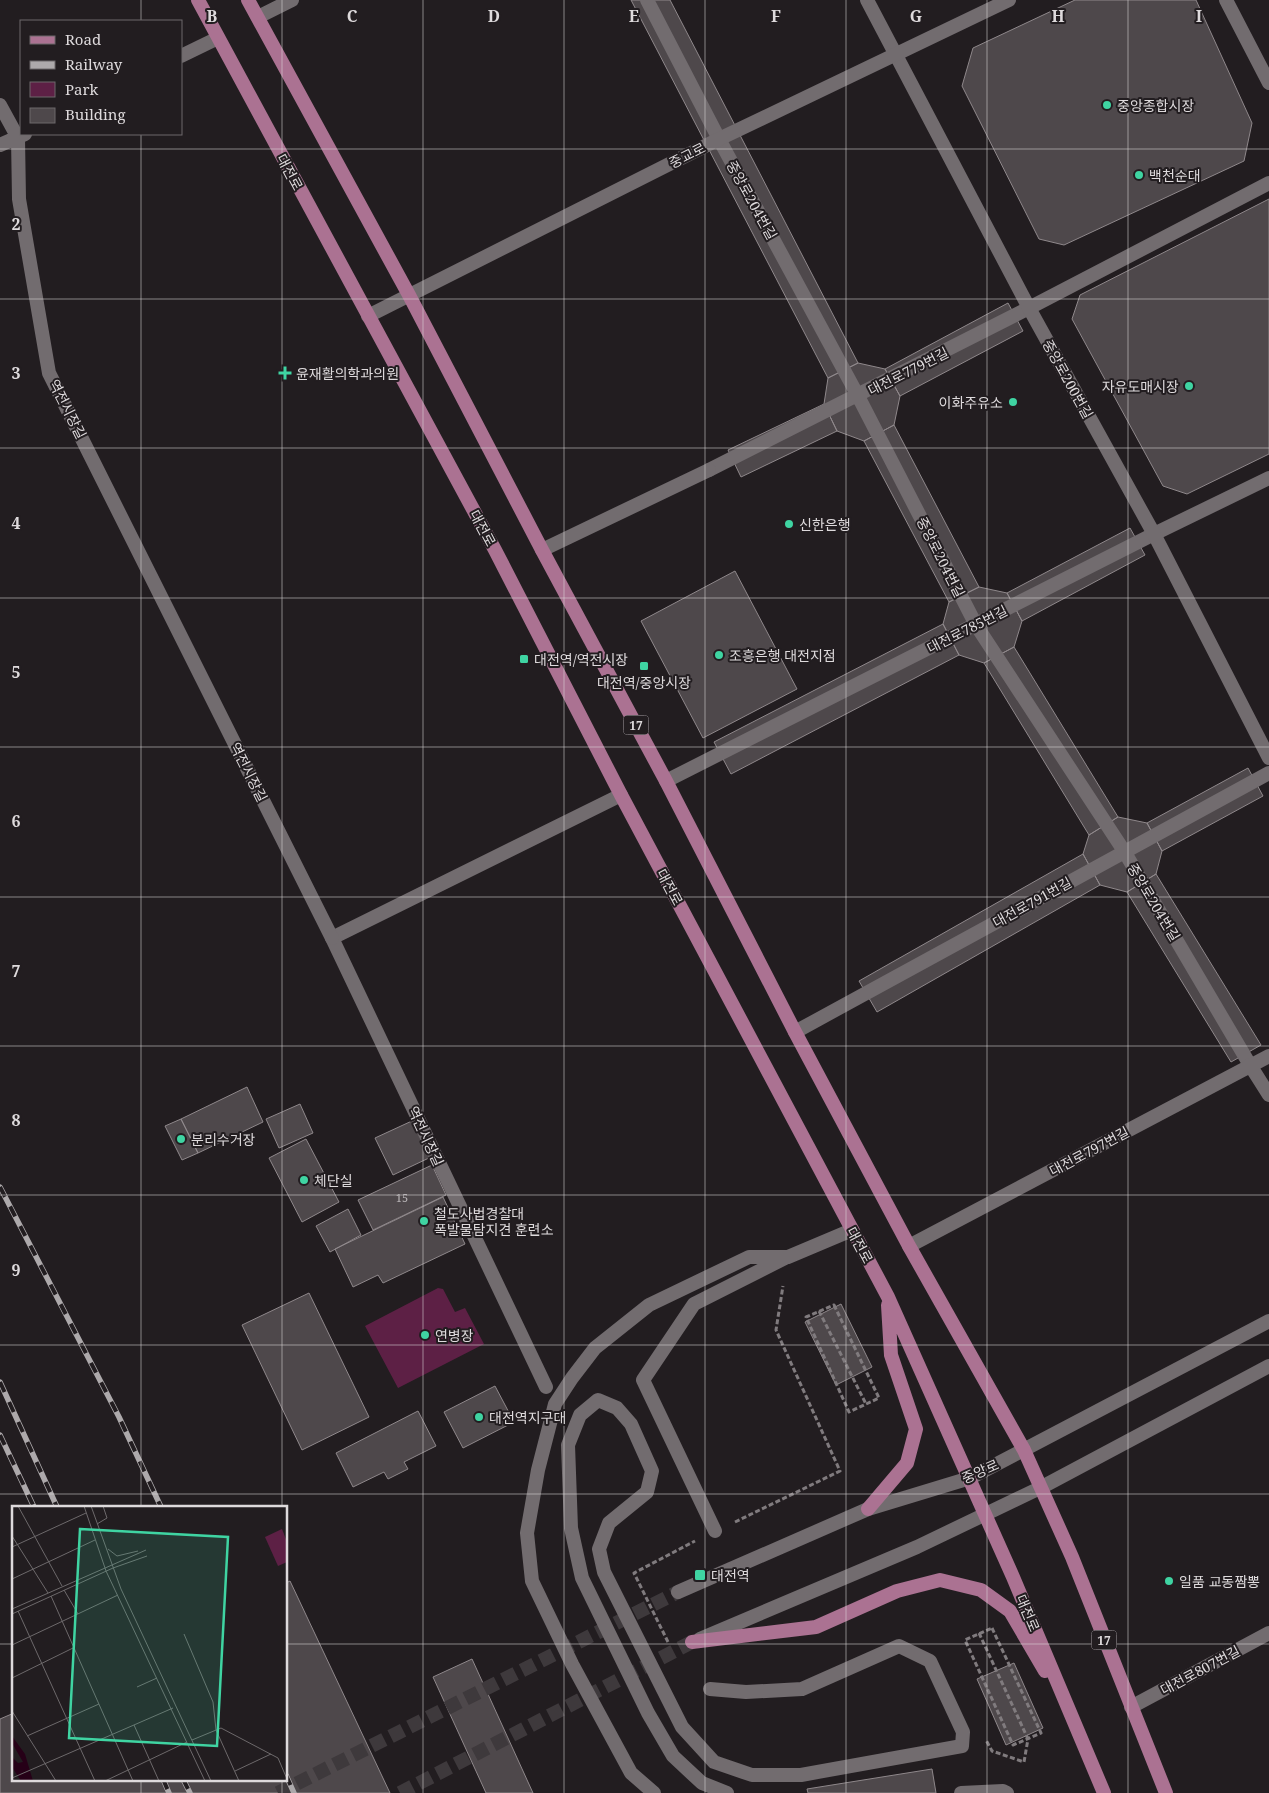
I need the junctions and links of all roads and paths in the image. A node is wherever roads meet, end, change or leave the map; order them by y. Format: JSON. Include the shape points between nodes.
{"nodes":[{"id":1,"x":198,"y":0,"type":"edge"},
{"id":2,"x":248,"y":0,"type":"edge"},
{"id":3,"x":292,"y":0,"type":"edge"},
{"id":4,"x":647,"y":0,"type":"edge"},
{"id":5,"x":867,"y":0,"type":"edge"},
{"id":6,"x":1009,"y":0,"type":"edge"},
{"id":7,"x":1226,"y":0,"type":"edge"},
{"id":8,"x":258,"y":18,"type":"junction"},
{"id":9,"x":218,"y":38,"type":"junction"},
{"id":10,"x":894,"y":54,"type":"junction"},
{"id":11,"x":182,"y":56,"type":"edge"},
{"id":12,"x":1269,"y":83,"type":"edge"},
{"id":13,"x":0,"y":105,"type":"edge"},
{"id":14,"x":20,"y":133,"type":"edge"},
{"id":15,"x":22,"y":136,"type":"edge"},
{"id":16,"x":719,"y":139,"type":"junction"},
{"id":17,"x":0,"y":145,"type":"edge"},
{"id":18,"x":1269,"y":183,"type":"edge"},
{"id":19,"x":409,"y":295,"type":"junction"},
{"id":20,"x":1029,"y":308,"type":"junction"},
{"id":21,"x":368,"y":316,"type":"junction"},
{"id":22,"x":858,"y":396,"type":"junction"},
{"id":23,"x":1269,"y":478,"type":"edge"},
{"id":24,"x":1154,"y":534,"type":"junction"},
{"id":25,"x":542,"y":550,"type":"junction"},
{"id":26,"x":976,"y":625,"type":"junction"},
{"id":27,"x":1269,"y":758,"type":"edge"},
{"id":28,"x":1269,"y":774,"type":"edge"},
{"id":29,"x":666,"y":781,"type":"junction"},
{"id":30,"x":621,"y":794,"type":"junction"},
{"id":31,"x":1124,"y":851,"type":"junction"},
{"id":32,"x":332,"y":938,"type":"junction"},
{"id":33,"x":796,"y":1032,"type":"junction"},
{"id":34,"x":1269,"y":1056,"type":"edge"},
{"id":35,"x":1250,"y":1065,"type":"junction"},
{"id":36,"x":1269,"y":1095,"type":"edge"},
{"id":37,"x":852,"y":1230,"type":"junction"},
{"id":38,"x":909,"y":1246,"type":"junction"},
{"id":39,"x":788,"y":1257,"type":"junction"},
{"id":40,"x":888,"y":1297,"type":"junction"},
{"id":41,"x":819,"y":1311,"type":"junction"},
{"id":42,"x":1269,"y":1321,"type":"edge"},
{"id":43,"x":1269,"y":1366,"type":"edge"},
{"id":44,"x":546,"y":1387,"type":"dead end"},
{"id":45,"x":866,"y":1404,"type":"junction"},
{"id":46,"x":1024,"y":1450,"type":"junction"},
{"id":47,"x":970,"y":1478,"type":"junction"},
{"id":48,"x":1042,"y":1487,"type":"junction"},
{"id":49,"x":868,"y":1509,"type":"junction"},
{"id":50,"x":985,"y":1513,"type":"junction"},
{"id":51,"x":714,"y":1531,"type":"junction"},
{"id":52,"x":678,"y":1592,"type":"tunnel mouth"},
{"id":53,"x":979,"y":1632,"type":"junction"},
{"id":54,"x":1269,"y":1633,"type":"edge"},
{"id":55,"x":692,"y":1642,"type":"joint"},
{"id":56,"x":672,"y":1649,"type":"dead end"},
{"id":57,"x":710,"y":1689,"type":"dead end"},
{"id":58,"x":1131,"y":1707,"type":"junction"},
{"id":59,"x":1076,"y":1726,"type":"junction"},
{"id":60,"x":1028,"y":1739,"type":"junction"},
{"id":61,"x":1024,"y":1762,"type":"dead end"},
{"id":62,"x":654,"y":1793,"type":"edge"},
{"id":63,"x":727,"y":1793,"type":"edge"},
{"id":64,"x":961,"y":1793,"type":"edge"},
{"id":65,"x":1007,"y":1793,"type":"edge"},
{"id":66,"x":1104,"y":1793,"type":"edge"},
{"id":67,"x":1166,"y":1793,"type":"edge"}],
"edges":[{"from":1,"to":9,"type":"main road","name":"대전로"},
{"from":2,"to":8,"type":"main road","number":"17"},
{"from":3,"to":8,"type":"street"},
{"from":4,"to":16,"type":"street","name":"중앙로204번길"},
{"from":5,"to":10,"type":"street","name":"중앙로200번길"},
{"from":6,"to":10,"type":"street","name":"중교로"},
{"from":7,"to":12,"type":"street"},
{"from":8,"to":19,"type":"main road","number":"17"},
{"from":9,"to":11,"type":"street"},
{"from":9,"to":21,"type":"main road","name":"대전로"},
{"from":10,"to":16,"type":"street","name":"중교로"},
{"from":10,"to":20,"type":"street","name":"중앙로200번길"},
{"from":13,"to":14,"type":"street"},
{"from":15,"to":17,"type":"street"},
{"from":15,"to":32,"type":"street","name":"역전시장길","via":[[19,199],[50,373]]},
{"from":16,"to":19,"type":"street","name":"중교로"},
{"from":16,"to":22,"type":"street","name":"중앙로204번길"},
{"from":18,"to":20,"type":"street","name":"대전로779번길"},
{"from":19,"to":21,"type":"street","name":"중교로"},
{"from":19,"to":25,"type":"main road","number":"17"},
{"from":20,"to":22,"type":"street","name":"대전로779번길"},
{"from":20,"to":24,"type":"street","name":"중앙로200번길"},
{"from":21,"to":30,"type":"main road","name":"대전로","via":[[495,550]]},
{"from":22,"to":25,"type":"street","name":"대전로779번길"},
{"from":22,"to":26,"type":"street","name":"중앙로204번길"},
{"from":23,"to":24,"type":"street","name":"대전로785번길"},
{"from":24,"to":26,"type":"street","name":"대전로785번길"},
{"from":24,"to":27,"type":"street","name":"중앙로200번길"},
{"from":25,"to":29,"type":"main road","number":"17"},
{"from":26,"to":29,"type":"street","name":"대전로785번길"},
{"from":26,"to":31,"type":"street","name":"중앙로204번길"},
{"from":28,"to":31,"type":"street","name":"대전로791번길"},
{"from":29,"to":33,"type":"main road","number":"17"},
{"from":30,"to":32,"type":"street"},
{"from":30,"to":37,"type":"main road","name":"대전로"},
{"from":31,"to":33,"type":"street","name":"대전로791번길"},
{"from":31,"to":35,"type":"street","name":"중앙로204번길"},
{"from":32,"to":44,"type":"street","name":"역전시장길"},
{"from":33,"to":38,"type":"main road","number":"17"},
{"from":34,"to":35,"type":"street","name":"대전로797번길"},
{"from":35,"to":36,"type":"street","name":"중앙로204번길"},
{"from":35,"to":38,"type":"street","name":"대전로797번길"},
{"from":37,"to":39,"type":"street"},
{"from":37,"to":40,"type":"main road","name":"대전로"},
{"from":38,"to":46,"type":"main road","number":"17"},
{"from":39,"to":51,"type":"street","via":[[694,1304],[644,1380]]},
{"from":39,"to":51,"type":"path","via":[[776,1330],[840,1471]]},
{"from":39,"to":62,"type":"street","via":[[749,1257],[649,1305],[595,1348],[555,1404],[538,1470],[527,1533],[532,1581],[631,1773]]},
{"from":40,"to":47,"type":"main road","name":"대전로"},
{"from":40,"to":49,"type":"main road","via":[[891,1354],[916,1429],[908,1463]]},
{"from":41,"to":45,"type":"path"},
{"from":41,"to":45,"type":"path","via":[[834,1305],[880,1398]]},
{"from":41,"to":45,"type":"path","via":[[806,1317],[849,1412]]},
{"from":42,"to":46,"type":"street","name":"중앙로"},
{"from":43,"to":48,"type":"street"},
{"from":46,"to":47,"type":"street","name":"중앙로"},
{"from":46,"to":48,"type":"main road","number":"17"},
{"from":47,"to":49,"type":"street","name":"중앙로"},
{"from":47,"to":50,"type":"main road","name":"대전로"},
{"from":48,"to":50,"type":"street"},
{"from":48,"to":58,"type":"main road","number":"17"},
{"from":49,"to":52,"type":"street","name":"중앙로"},
{"from":50,"to":55,"type":"street","via":[[917,1547]]},
{"from":50,"to":59,"type":"main road","name":"대전로"},
{"from":51,"to":56,"type":"path","via":[[634,1573]]},
{"from":53,"to":60,"type":"path"},
{"from":53,"to":60,"type":"path","via":[[992,1628],[1037,1724],[1041,1733]]},
{"from":53,"to":60,"type":"path","via":[[965,1640],[969,1649],[1013,1745]]},
{"from":54,"to":58,"type":"street","name":"대전로807번길"},
{"from":55,"to":59,"type":"main road","via":[[816,1627],[897,1591],[940,1580],[982,1590],[1010,1611]]},
{"from":57,"to":63,"type":"street","via":[[746,1692],[802,1689],[899,1646],[930,1661],[964,1732],[962,1746],[801,1775],[752,1775],[714,1762],[682,1727],[604,1572],[599,1549],[610,1523],[647,1492],[652,1471],[631,1424],[617,1408],[598,1400],[580,1415],[568,1445],[571,1528],[582,1578],[648,1713],[673,1756],[702,1783]]},
{"from":58,"to":67,"type":"main road","number":"17"},
{"from":59,"to":66,"type":"main road","name":"대전로"},
{"from":60,"to":61,"type":"path"},
{"from":64,"to":65,"type":"street"}]}
